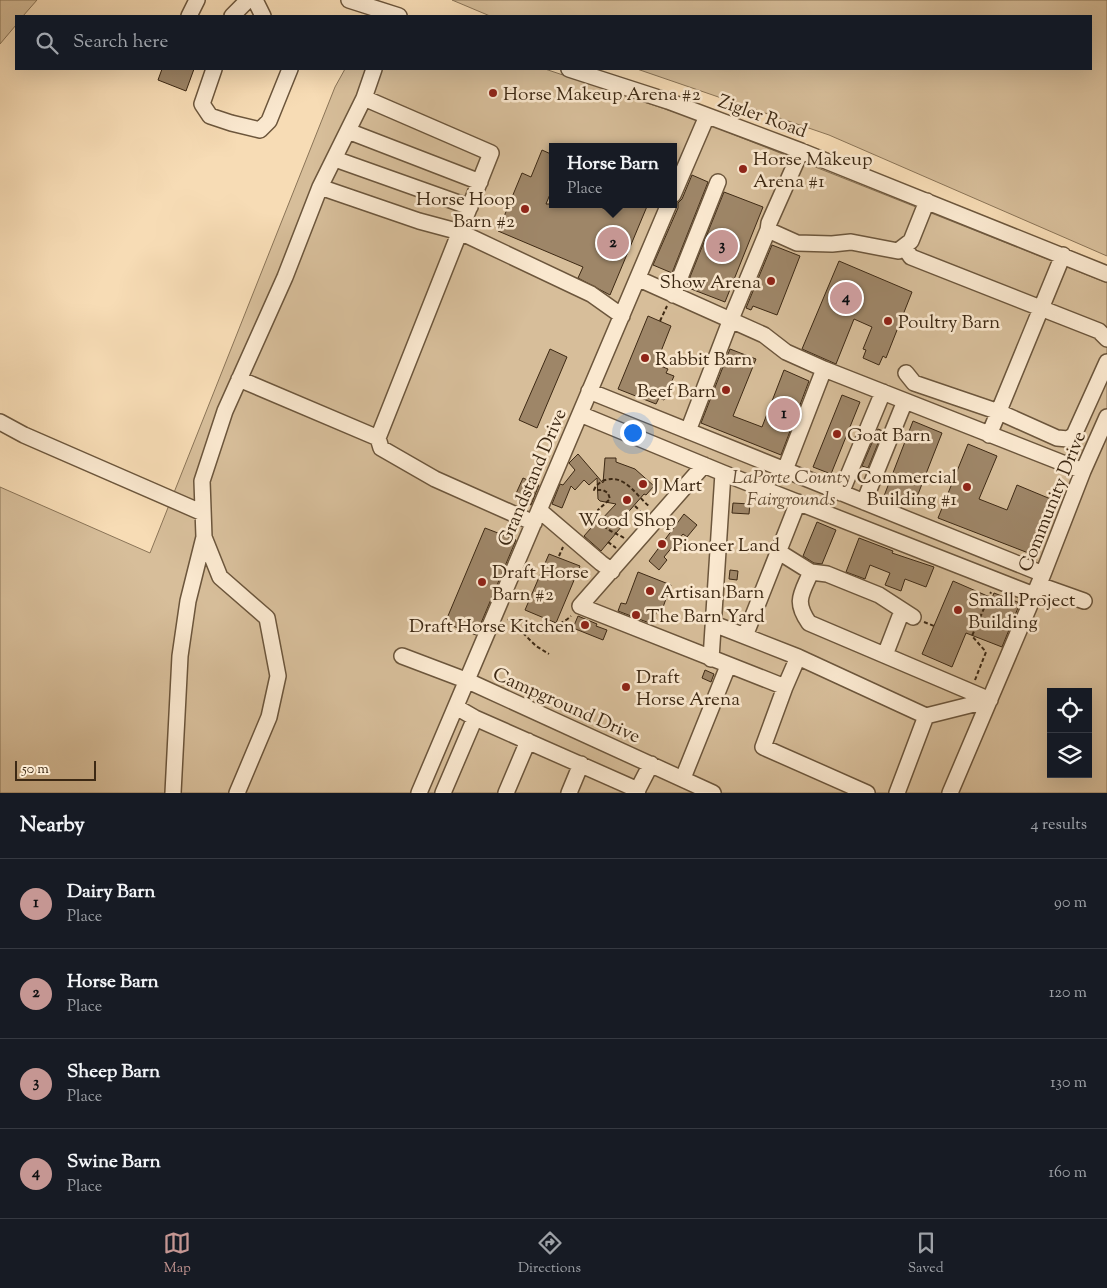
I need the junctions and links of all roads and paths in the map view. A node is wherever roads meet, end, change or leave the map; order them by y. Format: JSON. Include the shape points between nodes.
{"nodes":[{"id":1,"x":197,"y":0,"type":"edge"},
{"id":2,"x":248,"y":0,"type":"edge"},
{"id":3,"x":255,"y":0,"type":"edge"},
{"id":4,"x":349,"y":0,"type":"edge"},
{"id":5,"x":190,"y":15,"type":"edge"},
{"id":6,"x":233,"y":15,"type":"edge"},
{"id":7,"x":262,"y":15,"type":"edge"},
{"id":8,"x":392,"y":15,"type":"edge"},
{"id":9,"x":214,"y":70,"type":"edge"},
{"id":10,"x":290,"y":70,"type":"edge"},
{"id":11,"x":374,"y":70,"type":"edge"},
{"id":12,"x":572,"y":70,"type":"edge"},
{"id":13,"x":364,"y":98,"type":"junction"},
{"id":14,"x":707,"y":116,"type":"junction"},
{"id":15,"x":348,"y":131,"type":"junction"},
{"id":16,"x":801,"y":151,"type":"junction"},
{"id":17,"x":334,"y":159,"type":"junction"},
{"id":18,"x":480,"y":182,"type":"junction"},
{"id":19,"x":718,"y":182,"type":"dead end"},
{"id":20,"x":677,"y":186,"type":"edge"},
{"id":21,"x":320,"y":187,"type":"junction"},
{"id":22,"x":927,"y":201,"type":"junction"},
{"id":23,"x":470,"y":207,"type":"junction"},
{"id":24,"x":667,"y":208,"type":"edge"},
{"id":25,"x":768,"y":230,"type":"junction"},
{"id":26,"x":460,"y":232,"type":"junction"},
{"id":27,"x":904,"y":247,"type":"junction"},
{"id":28,"x":1063,"y":255,"type":"junction"},
{"id":29,"x":1107,"y":274,"type":"edge"},
{"id":30,"x":639,"y":278,"type":"junction"},
{"id":31,"x":673,"y":295,"type":"junction"},
{"id":32,"x":1042,"y":308,"type":"junction"},
{"id":33,"x":622,"y":316,"type":"junction"},
{"id":34,"x":731,"y":319,"type":"junction"},
{"id":35,"x":660,"y":321,"type":"dead end"},
{"id":36,"x":1107,"y":339,"type":"edge"},
{"id":37,"x":1107,"y":362,"type":"edge"},
{"id":38,"x":824,"y":369,"type":"junction"},
{"id":39,"x":906,"y":373,"type":"dead end"},
{"id":40,"x":239,"y":379,"type":"junction"},
{"id":41,"x":589,"y":391,"type":"junction"},
{"id":42,"x":883,"y":392,"type":"junction"},
{"id":43,"x":910,"y":403,"type":"junction"},
{"id":44,"x":999,"y":412,"type":"junction"},
{"id":45,"x":580,"y":414,"type":"junction"},
{"id":46,"x":1107,"y":417,"type":"edge"},
{"id":47,"x":0,"y":422,"type":"edge"},
{"id":48,"x":688,"y":431,"type":"junction"},
{"id":49,"x":989,"y":435,"type":"junction"},
{"id":50,"x":378,"y":438,"type":"junction"},
{"id":51,"x":704,"y":465,"type":"junction"},
{"id":52,"x":785,"y":470,"type":"junction"},
{"id":53,"x":1083,"y":471,"type":"junction"},
{"id":54,"x":723,"y":473,"type":"junction"},
{"id":55,"x":841,"y":493,"type":"junction"},
{"id":56,"x":798,"y":502,"type":"junction"},
{"id":57,"x":864,"y":502,"type":"junction"},
{"id":58,"x":203,"y":513,"type":"junction"},
{"id":59,"x":536,"y":516,"type":"junction"},
{"id":60,"x":660,"y":516,"type":"junction"},
{"id":61,"x":204,"y":537,"type":"junction"},
{"id":62,"x":634,"y":545,"type":"junction"},
{"id":63,"x":779,"y":552,"type":"junction"},
{"id":64,"x":612,"y":571,"type":"junction"},
{"id":65,"x":810,"y":572,"type":"junction"},
{"id":66,"x":996,"y":580,"type":"junction"},
{"id":67,"x":1039,"y":585,"type":"junction"},
{"id":68,"x":1084,"y":601,"type":"dead end"},
{"id":69,"x":580,"y":606,"type":"junction"},
{"id":70,"x":498,"y":608,"type":"junction"},
{"id":71,"x":714,"y":624,"type":"junction"},
{"id":72,"x":523,"y":633,"type":"junction"},
{"id":73,"x":745,"y":636,"type":"junction"},
{"id":74,"x":549,"y":654,"type":"dead end"},
{"id":75,"x":884,"y":655,"type":"junction"},
{"id":76,"x":402,"y":656,"type":"dead end"},
{"id":77,"x":798,"y":657,"type":"junction"},
{"id":78,"x":711,"y":659,"type":"junction"},
{"id":79,"x":728,"y":666,"type":"junction"},
{"id":80,"x":468,"y":681,"type":"junction"},
{"id":81,"x":785,"y":687,"type":"junction"},
{"id":82,"x":971,"y":692,"type":"junction"},
{"id":83,"x":990,"y":700,"type":"junction"},
{"id":84,"x":456,"y":707,"type":"junction"},
{"id":85,"x":926,"y":716,"type":"junction"},
{"id":86,"x":475,"y":718,"type":"junction"},
{"id":87,"x":528,"y":741,"type":"junction"},
{"id":88,"x":581,"y":764,"type":"junction"},
{"id":89,"x":651,"y":764,"type":"junction"},
{"id":90,"x":683,"y":778,"type":"junction"},
{"id":91,"x":637,"y":792,"type":"edge"},
{"id":92,"x":173,"y":793,"type":"edge"},
{"id":93,"x":237,"y":793,"type":"edge"},
{"id":94,"x":419,"y":793,"type":"edge"},
{"id":95,"x":443,"y":793,"type":"edge"},
{"id":96,"x":506,"y":793,"type":"edge"},
{"id":97,"x":569,"y":793,"type":"edge"},
{"id":98,"x":713,"y":793,"type":"edge"},
{"id":99,"x":867,"y":793,"type":"edge"},
{"id":100,"x":897,"y":793,"type":"edge"},
{"id":101,"x":950,"y":793,"type":"edge"}],
"edges":[{"from":1,"to":5,"type":"street"},
{"from":2,"to":6,"type":"street"},
{"from":3,"to":7,"type":"street"},
{"from":4,"to":8,"type":"street"},
{"from":9,"to":10,"type":"street","via":[[202,104],[210,116],[260,130],[269,122]]},
{"from":11,"to":13,"type":"street"},
{"from":12,"to":14,"type":"street","name":"Zigler Road"},
{"from":13,"to":15,"type":"street"},
{"from":13,"to":18,"type":"street","via":[[491,154]]},
{"from":14,"to":16,"type":"street","name":"Zigler Road"},
{"from":14,"to":20,"type":"street"},
{"from":15,"to":17,"type":"street"},
{"from":15,"to":18,"type":"street"},
{"from":16,"to":22,"type":"street","name":"Zigler Road"},
{"from":16,"to":25,"type":"street"},
{"from":17,"to":21,"type":"street"},
{"from":17,"to":23,"type":"street"},
{"from":18,"to":23,"type":"street"},
{"from":19,"to":31,"type":"street"},
{"from":21,"to":26,"type":"street"},
{"from":21,"to":40,"type":"street","via":[[285,277]]},
{"from":22,"to":27,"type":"street","via":[[911,241]]},
{"from":22,"to":28,"type":"street","name":"Zigler Road"},
{"from":23,"to":26,"type":"street"},
{"from":24,"to":30,"type":"street","name":"Grandstand Drive"},
{"from":25,"to":27,"type":"street","via":[[797,243],[851,242],[898,251]]},
{"from":25,"to":34,"type":"street"},
{"from":26,"to":33,"type":"street","via":[[591,294]]},
{"from":26,"to":50,"type":"street"},
{"from":27,"to":32,"type":"street","via":[[911,257]]},
{"from":28,"to":29,"type":"street","name":"Zigler Road"},
{"from":28,"to":32,"type":"street"},
{"from":30,"to":31,"type":"street"},
{"from":30,"to":33,"type":"street","name":"Grandstand Drive"},
{"from":31,"to":34,"type":"street"},
{"from":31,"to":35,"type":"path"},
{"from":32,"to":36,"type":"street","via":[[1099,331]]},
{"from":32,"to":44,"type":"street"},
{"from":33,"to":41,"type":"street","name":"Grandstand Drive"},
{"from":34,"to":38,"type":"street","via":[[764,335],[786,352]]},
{"from":34,"to":48,"type":"street"},
{"from":37,"to":44,"type":"street","via":[[1074,435],[1068,439],[1057,438]]},
{"from":38,"to":42,"type":"street"},
{"from":38,"to":52,"type":"street"},
{"from":39,"to":44,"type":"street","via":[[914,382]]},
{"from":40,"to":50,"type":"street"},
{"from":40,"to":58,"type":"street","via":[[202,481]]},
{"from":41,"to":45,"type":"street","name":"Grandstand Drive"},
{"from":41,"to":48,"type":"street"},
{"from":42,"to":43,"type":"street"},
{"from":42,"to":55,"type":"street"},
{"from":43,"to":49,"type":"street"},
{"from":43,"to":57,"type":"street"},
{"from":44,"to":49,"type":"street"},
{"from":45,"to":51,"type":"street"},
{"from":45,"to":59,"type":"street","name":"Grandstand Drive"},
{"from":46,"to":53,"type":"street","name":"Community Drive"},
{"from":47,"to":58,"type":"street"},
{"from":48,"to":52,"type":"street"},
{"from":49,"to":53,"type":"street"},
{"from":50,"to":59,"type":"street","via":[[381,448],[435,479]]},
{"from":51,"to":54,"type":"street"},
{"from":51,"to":60,"type":"street"},
{"from":52,"to":55,"type":"street"},
{"from":53,"to":67,"type":"street","name":"Community Drive"},
{"from":54,"to":56,"type":"street"},
{"from":54,"to":71,"type":"street"},
{"from":55,"to":57,"type":"street"},
{"from":56,"to":63,"type":"street"},
{"from":56,"to":66,"type":"street"},
{"from":57,"to":67,"type":"street"},
{"from":58,"to":61,"type":"street"},
{"from":59,"to":64,"type":"street"},
{"from":59,"to":70,"type":"street","name":"Grandstand Drive"},
{"from":60,"to":62,"type":"street"},
{"from":60,"to":62,"type":"path","via":[[620,479],[611,478],[595,486],[594,490],[603,490],[610,499],[598,510],[598,518],[605,528]]},
{"from":61,"to":92,"type":"street","via":[[188,601],[180,656]]},
{"from":61,"to":93,"type":"street","via":[[220,577],[266,618],[278,676],[269,717]]},
{"from":62,"to":64,"type":"street"},
{"from":63,"to":65,"type":"street"},
{"from":63,"to":73,"type":"street"},
{"from":64,"to":69,"type":"street"},
{"from":65,"to":75,"type":"street","via":[[800,595],[800,610],[809,623]]},
{"from":65,"to":75,"type":"street","via":[[826,574],[879,595],[907,614]]},
{"from":66,"to":67,"type":"street"},
{"from":66,"to":82,"type":"path","via":[[972,636],[986,652]]},
{"from":67,"to":68,"type":"street"},
{"from":67,"to":83,"type":"street","name":"Community Drive"},
{"from":69,"to":72,"type":"path","via":[[568,620],[540,631]]},
{"from":69,"to":78,"type":"street"},
{"from":70,"to":72,"type":"path"},
{"from":70,"to":80,"type":"street","name":"Grandstand Drive"},
{"from":71,"to":73,"type":"street"},
{"from":71,"to":78,"type":"street"},
{"from":72,"to":74,"type":"path"},
{"from":73,"to":77,"type":"street"},
{"from":75,"to":82,"type":"street"},
{"from":76,"to":80,"type":"street","name":"Campground Drive"},
{"from":77,"to":81,"type":"street"},
{"from":77,"to":85,"type":"street"},
{"from":78,"to":79,"type":"street"},
{"from":79,"to":81,"type":"street"},
{"from":79,"to":90,"type":"street"},
{"from":80,"to":84,"type":"street","name":"Grandstand Drive"},
{"from":80,"to":89,"type":"street","name":"Campground Drive"},
{"from":81,"to":99,"type":"street","via":[[763,747]]},
{"from":82,"to":83,"type":"street"},
{"from":83,"to":85,"type":"street"},
{"from":83,"to":101,"type":"street","name":"Community Drive"},
{"from":84,"to":86,"type":"street"},
{"from":84,"to":94,"type":"street","name":"Grandstand Drive"},
{"from":85,"to":100,"type":"street"},
{"from":86,"to":87,"type":"street"},
{"from":86,"to":95,"type":"street"},
{"from":87,"to":88,"type":"street"},
{"from":87,"to":96,"type":"street"},
{"from":88,"to":91,"type":"street"},
{"from":88,"to":97,"type":"street"},
{"from":89,"to":90,"type":"street","name":"Campground Drive"},
{"from":89,"to":91,"type":"street"},
{"from":90,"to":98,"type":"street","name":"Campground Drive"}]}
